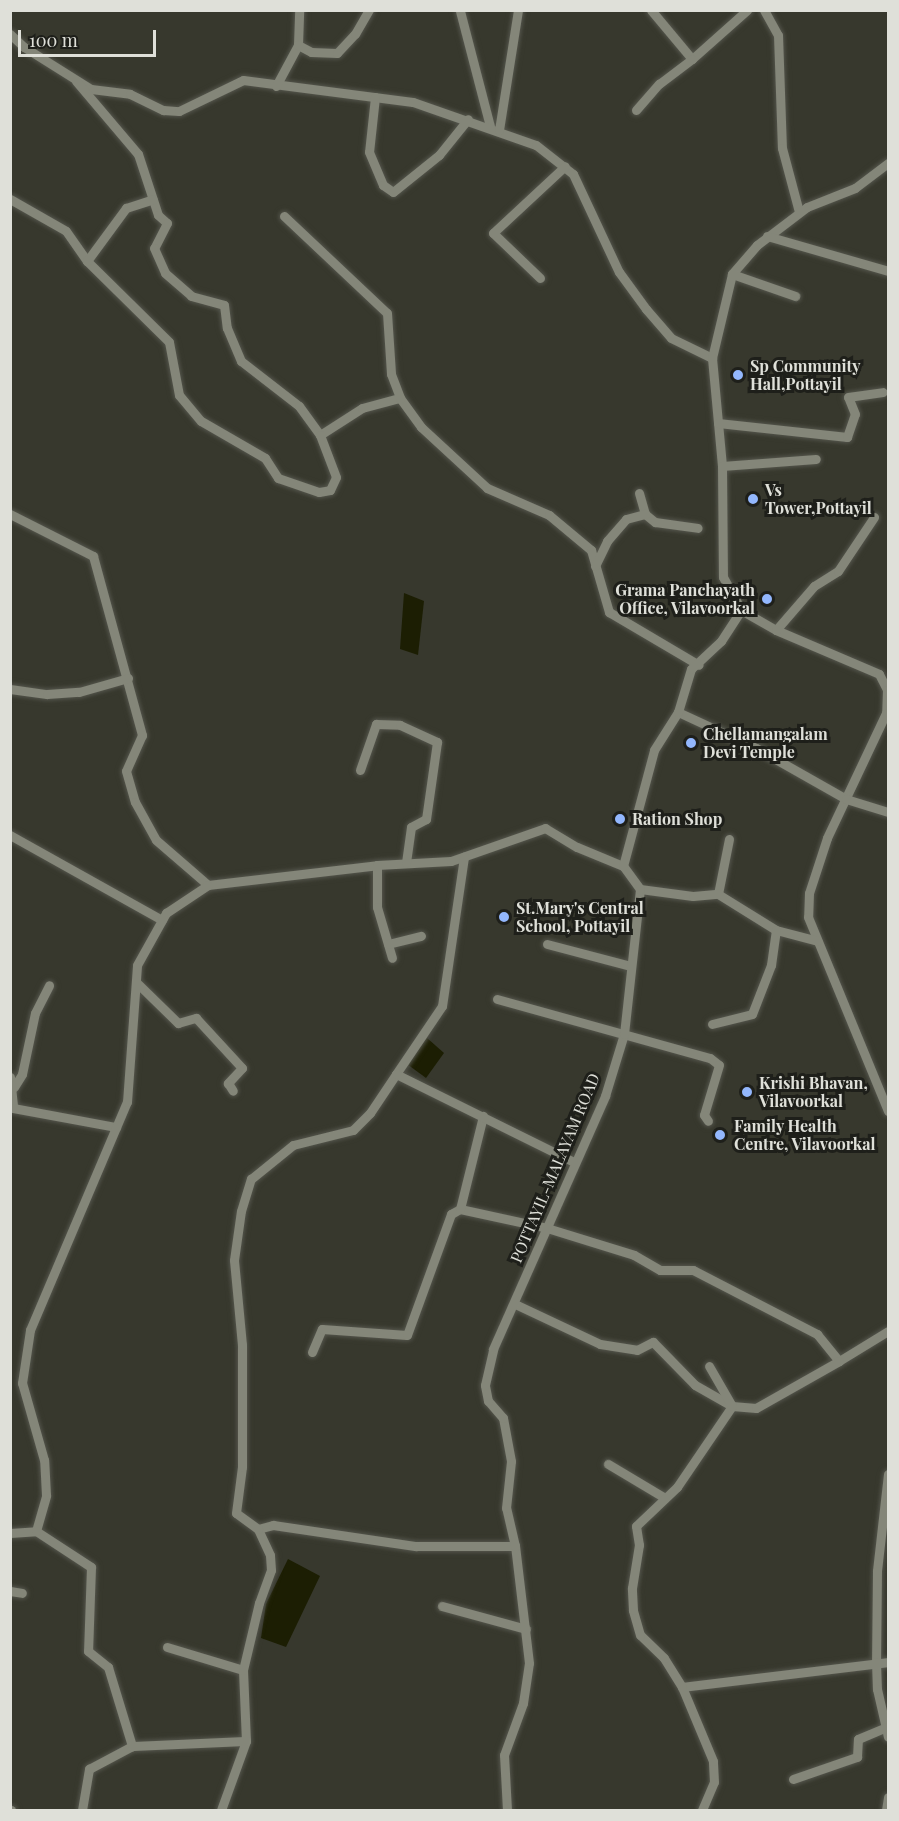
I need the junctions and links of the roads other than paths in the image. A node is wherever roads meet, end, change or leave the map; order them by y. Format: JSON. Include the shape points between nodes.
{"nodes":[{"id":1,"x":299,"y":10,"type":"edge"},
{"id":2,"x":369,"y":10,"type":"edge"},
{"id":3,"x":518,"y":10,"type":"edge"},
{"id":4,"x":651,"y":10,"type":"edge"},
{"id":5,"x":747,"y":10,"type":"edge"},
{"id":6,"x":764,"y":10,"type":"edge"},
{"id":7,"x":460,"y":11,"type":"edge"},
{"id":8,"x":10,"y":34,"type":"edge"},
{"id":9,"x":298,"y":45,"type":"junction"},
{"id":10,"x":692,"y":59,"type":"junction"},
{"id":11,"x":76,"y":81,"type":"junction"},
{"id":12,"x":276,"y":86,"type":"junction"},
{"id":13,"x":375,"y":97,"type":"junction"},
{"id":14,"x":636,"y":110,"type":"dead end"},
{"id":15,"x":468,"y":119,"type":"junction"},
{"id":16,"x":494,"y":128,"type":"junction"},
{"id":17,"x":888,"y":163,"type":"edge"},
{"id":18,"x":565,"y":166,"type":"junction"},
{"id":19,"x":10,"y":199,"type":"edge"},
{"id":20,"x":153,"y":199,"type":"junction"},
{"id":21,"x":799,"y":212,"type":"junction"},
{"id":22,"x":284,"y":216,"type":"dead end"},
{"id":23,"x":766,"y":236,"type":"junction"},
{"id":24,"x":87,"y":261,"type":"junction"},
{"id":25,"x":888,"y":271,"type":"edge"},
{"id":26,"x":732,"y":274,"type":"junction"},
{"id":27,"x":540,"y":278,"type":"dead end"},
{"id":28,"x":795,"y":296,"type":"dead end"},
{"id":29,"x":712,"y":358,"type":"junction"},
{"id":30,"x":884,"y":392,"type":"dead end"},
{"id":31,"x":400,"y":398,"type":"junction"},
{"id":32,"x":718,"y":423,"type":"junction"},
{"id":33,"x":320,"y":435,"type":"junction"},
{"id":34,"x":816,"y":459,"type":"dead end"},
{"id":35,"x":722,"y":466,"type":"junction"},
{"id":36,"x":639,"y":493,"type":"dead end"},
{"id":37,"x":10,"y":514,"type":"edge"},
{"id":38,"x":645,"y":514,"type":"junction"},
{"id":39,"x":874,"y":517,"type":"dead end"},
{"id":40,"x":698,"y":528,"type":"dead end"},
{"id":41,"x":596,"y":566,"type":"junction"},
{"id":42,"x":741,"y":610,"type":"junction"},
{"id":43,"x":776,"y":630,"type":"junction"},
{"id":44,"x":699,"y":664,"type":"junction"},
{"id":45,"x":879,"y":674,"type":"junction"},
{"id":46,"x":128,"y":678,"type":"junction"},
{"id":47,"x":888,"y":678,"type":"edge"},
{"id":48,"x":10,"y":689,"type":"edge"},
{"id":49,"x":678,"y":712,"type":"junction"},
{"id":50,"x":360,"y":770,"type":"dead end"},
{"id":51,"x":846,"y":800,"type":"junction"},
{"id":52,"x":888,"y":812,"type":"edge"},
{"id":53,"x":10,"y":836,"type":"edge"},
{"id":54,"x":729,"y":839,"type":"dead end"},
{"id":55,"x":464,"y":857,"type":"junction"},
{"id":56,"x":406,"y":863,"type":"junction"},
{"id":57,"x":376,"y":865,"type":"junction"},
{"id":58,"x":623,"y":866,"type":"junction"},
{"id":59,"x":208,"y":885,"type":"junction"},
{"id":60,"x":640,"y":889,"type":"junction"},
{"id":61,"x":718,"y":894,"type":"junction"},
{"id":62,"x":162,"y":920,"type":"junction"},
{"id":63,"x":776,"y":930,"type":"junction"},
{"id":64,"x":421,"y":936,"type":"dead end"},
{"id":65,"x":818,"y":941,"type":"junction"},
{"id":66,"x":388,"y":944,"type":"junction"},
{"id":67,"x":547,"y":944,"type":"dead end"},
{"id":68,"x":392,"y":958,"type":"dead end"},
{"id":69,"x":630,"y":966,"type":"junction"},
{"id":70,"x":136,"y":982,"type":"junction"},
{"id":71,"x":49,"y":985,"type":"dead end"},
{"id":72,"x":497,"y":999,"type":"dead end"},
{"id":73,"x":712,"y":1024,"type":"dead end"},
{"id":74,"x":624,"y":1034,"type":"junction"},
{"id":75,"x":396,"y":1074,"type":"junction"},
{"id":76,"x":10,"y":1077,"type":"edge"},
{"id":77,"x":14,"y":1087,"type":"junction"},
{"id":78,"x":233,"y":1091,"type":"dead end"},
{"id":79,"x":888,"y":1112,"type":"edge"},
{"id":80,"x":483,"y":1116,"type":"junction"},
{"id":81,"x":708,"y":1120,"type":"dead end"},
{"id":82,"x":116,"y":1127,"type":"junction"},
{"id":83,"x":574,"y":1162,"type":"junction"},
{"id":84,"x":460,"y":1209,"type":"junction"},
{"id":85,"x":547,"y":1228,"type":"junction"},
{"id":86,"x":515,"y":1304,"type":"junction"},
{"id":87,"x":888,"y":1331,"type":"edge"},
{"id":88,"x":312,"y":1352,"type":"dead end"},
{"id":89,"x":839,"y":1361,"type":"junction"},
{"id":90,"x":709,"y":1366,"type":"dead end"},
{"id":91,"x":732,"y":1406,"type":"junction"},
{"id":92,"x":608,"y":1464,"type":"dead end"},
{"id":93,"x":888,"y":1474,"type":"edge"},
{"id":94,"x":665,"y":1498,"type":"junction"},
{"id":95,"x":258,"y":1529,"type":"junction"},
{"id":96,"x":36,"y":1531,"type":"junction"},
{"id":97,"x":10,"y":1533,"type":"edge"},
{"id":98,"x":515,"y":1546,"type":"junction"},
{"id":99,"x":877,"y":1571,"type":"junction"},
{"id":100,"x":888,"y":1573,"type":"edge"},
{"id":101,"x":10,"y":1591,"type":"edge"},
{"id":102,"x":22,"y":1593,"type":"dead end"},
{"id":103,"x":442,"y":1606,"type":"dead end"},
{"id":104,"x":526,"y":1629,"type":"junction"},
{"id":105,"x":167,"y":1647,"type":"dead end"},
{"id":106,"x":876,"y":1662,"type":"junction"},
{"id":107,"x":888,"y":1662,"type":"edge"},
{"id":108,"x":243,"y":1670,"type":"junction"},
{"id":109,"x":682,"y":1687,"type":"junction"},
{"id":110,"x":885,"y":1705,"type":"edge"},
{"id":111,"x":887,"y":1732,"type":"edge"},
{"id":112,"x":246,"y":1741,"type":"junction"},
{"id":113,"x":132,"y":1746,"type":"junction"},
{"id":114,"x":793,"y":1779,"type":"dead end"},
{"id":115,"x":888,"y":1797,"type":"edge"},
{"id":116,"x":82,"y":1810,"type":"edge"},
{"id":117,"x":221,"y":1810,"type":"edge"},
{"id":118,"x":507,"y":1810,"type":"edge"},
{"id":119,"x":702,"y":1810,"type":"edge"},
{"id":120,"x":886,"y":1810,"type":"edge"}],
"edges":[{"from":1,"to":9,"type":"street"},
{"from":2,"to":9,"type":"street","via":[[355,34],[337,53],[311,52]]},
{"from":3,"to":16,"type":"street"},
{"from":4,"to":10,"type":"street"},
{"from":5,"to":10,"type":"street"},
{"from":6,"to":21,"type":"street","via":[[778,35],[782,148]]},
{"from":7,"to":16,"type":"street"},
{"from":8,"to":11,"type":"street"},
{"from":9,"to":12,"type":"street"},
{"from":10,"to":14,"type":"street","via":[[659,84]]},
{"from":11,"to":12,"type":"street","via":[[91,89],[130,94],[163,110],[178,111],[243,80]]},
{"from":11,"to":20,"type":"street","via":[[138,154]]},
{"from":12,"to":13,"type":"street"},
{"from":13,"to":15,"type":"street","via":[[413,102]]},
{"from":13,"to":15,"type":"street","via":[[369,152],[383,185],[393,192],[439,155]]},
{"from":15,"to":16,"type":"street"},
{"from":16,"to":18,"type":"street","via":[[536,145]]},
{"from":17,"to":21,"type":"street","via":[[855,188]]},
{"from":18,"to":27,"type":"street","via":[[493,233]]},
{"from":18,"to":29,"type":"street","via":[[590,205],[628,287],[671,338]]},
{"from":19,"to":24,"type":"street","via":[[66,231]]},
{"from":20,"to":24,"type":"street","via":[[126,208]]},
{"from":20,"to":33,"type":"street","via":[[158,215],[167,223],[154,248],[165,273],[190,296],[224,305],[227,328],[241,361],[299,406]]},
{"from":21,"to":23,"type":"street"},
{"from":22,"to":31,"type":"street","via":[[387,313],[392,374]]},
{"from":23,"to":25,"type":"street"},
{"from":23,"to":26,"type":"street"},
{"from":24,"to":33,"type":"street","via":[[169,342],[179,395],[201,421],[265,458],[278,478],[319,492],[330,490],[336,477]]},
{"from":26,"to":28,"type":"street"},
{"from":26,"to":29,"type":"street"},
{"from":29,"to":32,"type":"street"},
{"from":30,"to":32,"type":"street","via":[[848,397],[855,414],[847,437]]},
{"from":31,"to":33,"type":"street","via":[[362,408]]},
{"from":31,"to":41,"type":"street","via":[[421,427],[487,488],[549,515],[591,550]]},
{"from":32,"to":35,"type":"street"},
{"from":34,"to":35,"type":"street"},
{"from":35,"to":42,"type":"street","via":[[723,577]]},
{"from":36,"to":38,"type":"street"},
{"from":37,"to":46,"type":"street","via":[[93,555]]},
{"from":38,"to":40,"type":"street","via":[[655,522]]},
{"from":38,"to":41,"type":"street","via":[[626,519],[607,542]]},
{"from":39,"to":43,"type":"street","via":[[838,571],[814,586]]},
{"from":41,"to":44,"type":"street","via":[[609,612]]},
{"from":42,"to":43,"type":"street"},
{"from":42,"to":44,"type":"street","via":[[722,641]]},
{"from":43,"to":45,"type":"street"},
{"from":44,"to":49,"type":"street","via":[[691,669]]},
{"from":45,"to":47,"type":"street"},
{"from":45,"to":51,"type":"street","via":[[887,690],[886,713]]},
{"from":46,"to":48,"type":"street","via":[[79,692],[47,694]]},
{"from":46,"to":59,"type":"street","via":[[142,735],[126,771],[135,802],[156,840]]},
{"from":49,"to":51,"type":"street","via":[[756,748]]},
{"from":49,"to":58,"type":"street","via":[[654,750]]},
{"from":50,"to":56,"type":"street","via":[[376,724],[400,725],[437,742],[426,819],[411,827]]},
{"from":51,"to":52,"type":"street"},
{"from":51,"to":65,"type":"street","via":[[827,838],[809,893],[808,917]]},
{"from":53,"to":62,"type":"street"},
{"from":54,"to":61,"type":"street"},
{"from":55,"to":56,"type":"street"},
{"from":55,"to":58,"type":"street","via":[[545,828],[577,847]]},
{"from":55,"to":75,"type":"street","via":[[442,1006]]},
{"from":56,"to":57,"type":"street"},
{"from":57,"to":59,"type":"street"},
{"from":57,"to":66,"type":"street","via":[[376,907]]},
{"from":58,"to":60,"type":"street"},
{"from":59,"to":62,"type":"street","via":[[166,913]]},
{"from":60,"to":61,"type":"street","via":[[693,896]]},
{"from":60,"to":69,"type":"street","name":"POTTAYIL-MALAYAM ROAD"},
{"from":61,"to":63,"type":"street"},
{"from":62,"to":70,"type":"street","via":[[137,965]]},
{"from":63,"to":65,"type":"street"},
{"from":63,"to":73,"type":"street","via":[[771,965],[752,1014]]},
{"from":64,"to":66,"type":"street"},
{"from":65,"to":79,"type":"street"},
{"from":66,"to":68,"type":"street"},
{"from":67,"to":69,"type":"street"},
{"from":69,"to":74,"type":"street","name":"POTTAYIL-MALAYAM ROAD"},
{"from":70,"to":78,"type":"street","via":[[178,1023],[196,1018],[242,1068],[228,1083]]},
{"from":70,"to":82,"type":"street","via":[[127,1102]]},
{"from":71,"to":77,"type":"street","via":[[35,1013],[22,1074]]},
{"from":72,"to":74,"type":"street"},
{"from":74,"to":81,"type":"street","via":[[710,1058],[719,1065],[704,1115]]},
{"from":74,"to":83,"type":"street","name":"POTTAYIL-MALAYAM ROAD","via":[[605,1096]]},
{"from":75,"to":80,"type":"street"},
{"from":75,"to":95,"type":"street","via":[[370,1113],[353,1130],[293,1145],[264,1165],[251,1179],[241,1211],[233,1283],[242,1345],[242,1467],[236,1513]]},
{"from":76,"to":77,"type":"street"},
{"from":77,"to":82,"type":"street","via":[[13,1108]]},
{"from":80,"to":83,"type":"street"},
{"from":80,"to":84,"type":"street"},
{"from":82,"to":96,"type":"street","via":[[30,1330],[22,1383],[44,1460],[46,1495]]},
{"from":83,"to":85,"type":"street","name":"POTTAYIL-MALAYAM ROAD"},
{"from":84,"to":85,"type":"street"},
{"from":84,"to":88,"type":"street","via":[[451,1214],[407,1335],[322,1329]]},
{"from":85,"to":86,"type":"street","name":"POTTAYIL-MALAYAM ROAD"},
{"from":85,"to":89,"type":"street","via":[[634,1256],[660,1270],[693,1270],[817,1334]]},
{"from":86,"to":91,"type":"street","via":[[600,1344],[637,1350],[653,1342],[695,1385]]},
{"from":86,"to":98,"type":"street","name":"POTTAYIL-MALAYAM ROAD","via":[[493,1349],[485,1384],[488,1401],[503,1419],[511,1461],[506,1508]]},
{"from":87,"to":89,"type":"street"},
{"from":89,"to":91,"type":"street","via":[[756,1408]]},
{"from":90,"to":91,"type":"street"},
{"from":91,"to":94,"type":"street","via":[[696,1461]]},
{"from":92,"to":94,"type":"street"},
{"from":93,"to":99,"type":"street"},
{"from":94,"to":109,"type":"street","via":[[636,1526],[639,1545],[633,1610],[640,1635],[663,1658]]},
{"from":95,"to":98,"type":"street","via":[[273,1525],[400,1545]]},
{"from":95,"to":108,"type":"street","via":[[270,1555],[271,1570],[258,1603]]},
{"from":96,"to":97,"type":"street"},
{"from":96,"to":113,"type":"street","via":[[91,1567],[88,1651],[108,1668]]},
{"from":98,"to":104,"type":"street","name":"POTTAYIL-MALAYAM ROAD"},
{"from":99,"to":100,"type":"street"},
{"from":99,"to":106,"type":"street"},
{"from":101,"to":102,"type":"street"},
{"from":103,"to":104,"type":"street"},
{"from":104,"to":118,"type":"street","name":"POTTAYIL-MALAYAM ROAD","via":[[529,1663],[522,1703],[504,1755]]},
{"from":105,"to":108,"type":"street"},
{"from":106,"to":107,"type":"street"},
{"from":106,"to":109,"type":"street"},
{"from":106,"to":110,"type":"street"},
{"from":108,"to":112,"type":"street"},
{"from":109,"to":119,"type":"street","via":[[713,1761],[714,1782]]},
{"from":110,"to":111,"type":"street"},
{"from":111,"to":114,"type":"street","via":[[858,1738],[857,1757]]},
{"from":112,"to":113,"type":"street"},
{"from":112,"to":117,"type":"street"},
{"from":113,"to":116,"type":"street","via":[[89,1769]]},
{"from":115,"to":120,"type":"street"}]}
